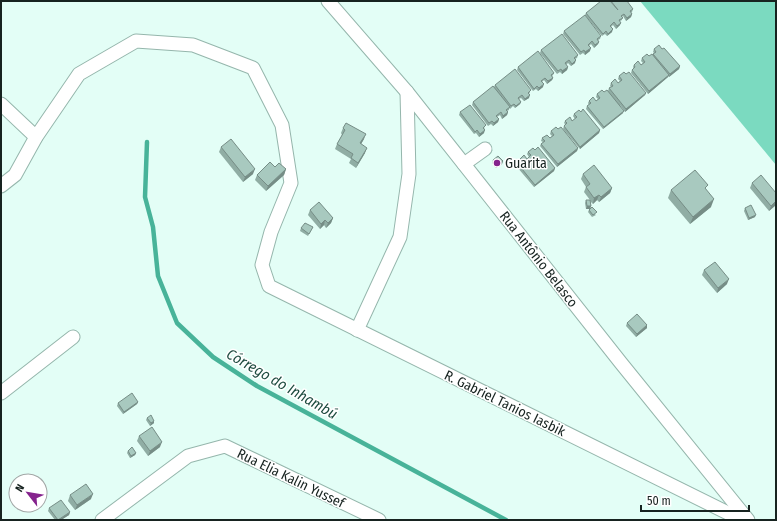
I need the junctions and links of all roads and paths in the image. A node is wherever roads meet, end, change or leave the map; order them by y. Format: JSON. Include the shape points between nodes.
{"nodes":[{"id":1,"x":328,"y":1,"type":"edge"},
{"id":2,"x":407,"y":92,"type":"junction"},
{"id":3,"x":1,"y":104,"type":"edge"},
{"id":4,"x":36,"y":137,"type":"junction"},
{"id":5,"x":485,"y":150,"type":"dead end"},
{"id":6,"x":464,"y":164,"type":"junction"},
{"id":7,"x":1,"y":186,"type":"edge"},
{"id":8,"x":357,"y":330,"type":"junction"},
{"id":9,"x":73,"y":337,"type":"dead end"},
{"id":10,"x":1,"y":393,"type":"edge"},
{"id":11,"x":369,"y":518,"type":"edge"},
{"id":12,"x":102,"y":520,"type":"edge"},
{"id":13,"x":742,"y":520,"type":"edge"},
{"id":14,"x":748,"y":520,"type":"edge"}],
"edges":[{"from":1,"to":2,"type":"street","name":"Rua Antônio Belasco"},
{"from":2,"to":6,"type":"street","name":"Rua Antônio Belasco"},
{"from":2,"to":8,"type":"street","via":[[409,174],[400,238]]},
{"from":3,"to":4,"type":"street"},
{"from":4,"to":7,"type":"street","via":[[15,175]]},
{"from":4,"to":8,"type":"street","name":"R. Gabriel Tanios Iasbik","via":[[79,74],[136,42],[193,44],[253,68],[282,125],[291,183],[271,232],[262,265],[269,286]]},
{"from":5,"to":6,"type":"street"},
{"from":6,"to":14,"type":"street","name":"Rua Antônio Belasco"},
{"from":8,"to":13,"type":"street","name":"R. Gabriel Tanios Iasbik"},
{"from":9,"to":10,"type":"street"},
{"from":11,"to":12,"type":"street","name":"Rua Elia Kalin Yussef","via":[[226,446],[188,456]]}]}
